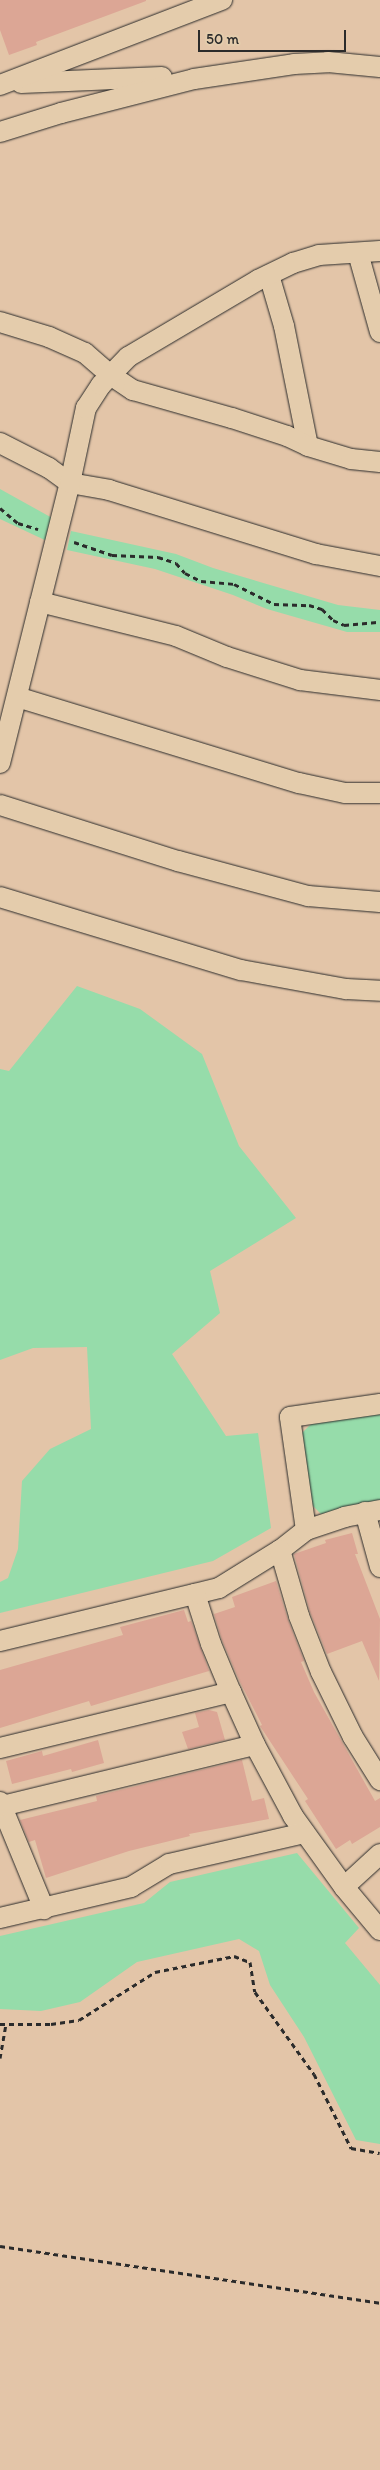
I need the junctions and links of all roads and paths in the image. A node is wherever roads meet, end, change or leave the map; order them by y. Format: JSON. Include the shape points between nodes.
{"nodes":[{"id":1,"x":222,"y":0,"type":"edge"},
{"id":2,"x":380,"y":67,"type":"edge"},
{"id":3,"x":194,"y":79,"type":"junction"},
{"id":4,"x":1,"y":83,"type":"edge"},
{"id":5,"x":0,"y":132,"type":"edge"},
{"id":6,"x":380,"y":251,"type":"edge"},
{"id":7,"x":358,"y":253,"type":"junction"},
{"id":8,"x":269,"y":275,"type":"junction"},
{"id":9,"x":0,"y":322,"type":"edge"},
{"id":10,"x":380,"y":332,"type":"edge"},
{"id":11,"x":110,"y":374,"type":"junction"},
{"id":12,"x":0,"y":443,"type":"edge"},
{"id":13,"x":308,"y":446,"type":"junction"},
{"id":14,"x":380,"y":462,"type":"edge"},
{"id":15,"x":70,"y":482,"type":"junction"},
{"id":16,"x":0,"y":508,"type":"edge"},
{"id":17,"x":57,"y":536,"type":"junction"},
{"id":18,"x":380,"y":566,"type":"edge"},
{"id":19,"x":40,"y":602,"type":"junction"},
{"id":20,"x":380,"y":622,"type":"edge"},
{"id":21,"x":380,"y":690,"type":"edge"},
{"id":22,"x":16,"y":697,"type":"junction"},
{"id":23,"x":0,"y":763,"type":"edge"},
{"id":24,"x":380,"y":793,"type":"edge"},
{"id":25,"x":0,"y":805,"type":"edge"},
{"id":26,"x":0,"y":897,"type":"edge"},
{"id":27,"x":380,"y":902,"type":"edge"},
{"id":28,"x":380,"y":991,"type":"edge"},
{"id":29,"x":380,"y":1404,"type":"edge"},
{"id":30,"x":373,"y":1511,"type":"edge"},
{"id":31,"x":306,"y":1530,"type":"junction"},
{"id":32,"x":280,"y":1550,"type":"junction"},
{"id":33,"x":380,"y":1567,"type":"edge"},
{"id":34,"x":195,"y":1594,"type":"junction"},
{"id":35,"x":0,"y":1641,"type":"edge"},
{"id":36,"x":231,"y":1692,"type":"junction"},
{"id":37,"x":255,"y":1745,"type":"junction"},
{"id":38,"x":0,"y":1748,"type":"edge"},
{"id":39,"x":380,"y":1780,"type":"edge"},
{"id":40,"x":1,"y":1804,"type":"edge"},
{"id":41,"x":304,"y":1833,"type":"junction"},
{"id":42,"x":380,"y":1854,"type":"edge"},
{"id":43,"x":344,"y":1887,"type":"junction"},
{"id":44,"x":44,"y":1909,"type":"junction"},
{"id":45,"x":0,"y":1918,"type":"edge"},
{"id":46,"x":380,"y":1930,"type":"edge"},
{"id":47,"x":0,"y":2024,"type":"edge"},
{"id":48,"x":6,"y":2024,"type":"junction"},
{"id":49,"x":0,"y":2058,"type":"edge"},
{"id":50,"x":380,"y":2153,"type":"edge"},
{"id":51,"x":0,"y":2246,"type":"edge"},
{"id":52,"x":380,"y":2303,"type":"edge"}],
"edges":[{"from":1,"to":4,"type":"street"},
{"from":2,"to":3,"type":"street","via":[[328,62],[294,64]]},
{"from":3,"to":4,"type":"street","via":[[150,77]]},
{"from":3,"to":5,"type":"street"},
{"from":6,"to":7,"type":"street"},
{"from":7,"to":8,"type":"street","via":[[319,255],[293,262]]},
{"from":7,"to":10,"type":"street"},
{"from":8,"to":11,"type":"street","via":[[128,357]]},
{"from":8,"to":13,"type":"street","via":[[284,326]]},
{"from":9,"to":11,"type":"street","via":[[49,337],[85,353]]},
{"from":11,"to":13,"type":"street","via":[[133,390],[232,418]]},
{"from":11,"to":15,"type":"street","via":[[86,408]]},
{"from":12,"to":15,"type":"street"},
{"from":13,"to":14,"type":"street","via":[[352,459]]},
{"from":15,"to":17,"type":"street"},
{"from":15,"to":18,"type":"street","via":[[118,493],[316,554]]},
{"from":16,"to":17,"type":"path","via":[[18,523]]},
{"from":17,"to":19,"type":"street"},
{"from":17,"to":20,"type":"path","via":[[112,555],[158,557],[176,563],[201,581],[234,584],[274,604],[309,605],[322,609],[344,626]]},
{"from":19,"to":21,"type":"street","via":[[176,636],[227,657],[300,680]]},
{"from":19,"to":22,"type":"street"},
{"from":22,"to":23,"type":"street"},
{"from":22,"to":24,"type":"street","via":[[299,783],[345,793]]},
{"from":25,"to":27,"type":"street","via":[[178,861],[308,896]]},
{"from":26,"to":28,"type":"street","via":[[240,970],[346,990]]},
{"from":29,"to":31,"type":"street","via":[[290,1417]]},
{"from":30,"to":31,"type":"street"},
{"from":30,"to":33,"type":"street"},
{"from":31,"to":32,"type":"street"},
{"from":32,"to":34,"type":"street","via":[[219,1588]]},
{"from":32,"to":39,"type":"street","via":[[299,1616],[321,1672],[353,1737]]},
{"from":34,"to":35,"type":"street"},
{"from":34,"to":36,"type":"street"},
{"from":36,"to":37,"type":"street"},
{"from":36,"to":38,"type":"street"},
{"from":37,"to":40,"type":"street"},
{"from":37,"to":41,"type":"street"},
{"from":40,"to":44,"type":"street"},
{"from":41,"to":43,"type":"street"},
{"from":41,"to":44,"type":"street","via":[[169,1864],[132,1887]]},
{"from":42,"to":43,"type":"street"},
{"from":43,"to":46,"type":"street"},
{"from":44,"to":45,"type":"street"},
{"from":47,"to":48,"type":"path"},
{"from":48,"to":49,"type":"path"},
{"from":48,"to":50,"type":"path","via":[[79,2020],[155,1972],[234,1956],[250,1962],[255,1992],[314,2074],[350,2148]]},
{"from":51,"to":52,"type":"path"}]}
